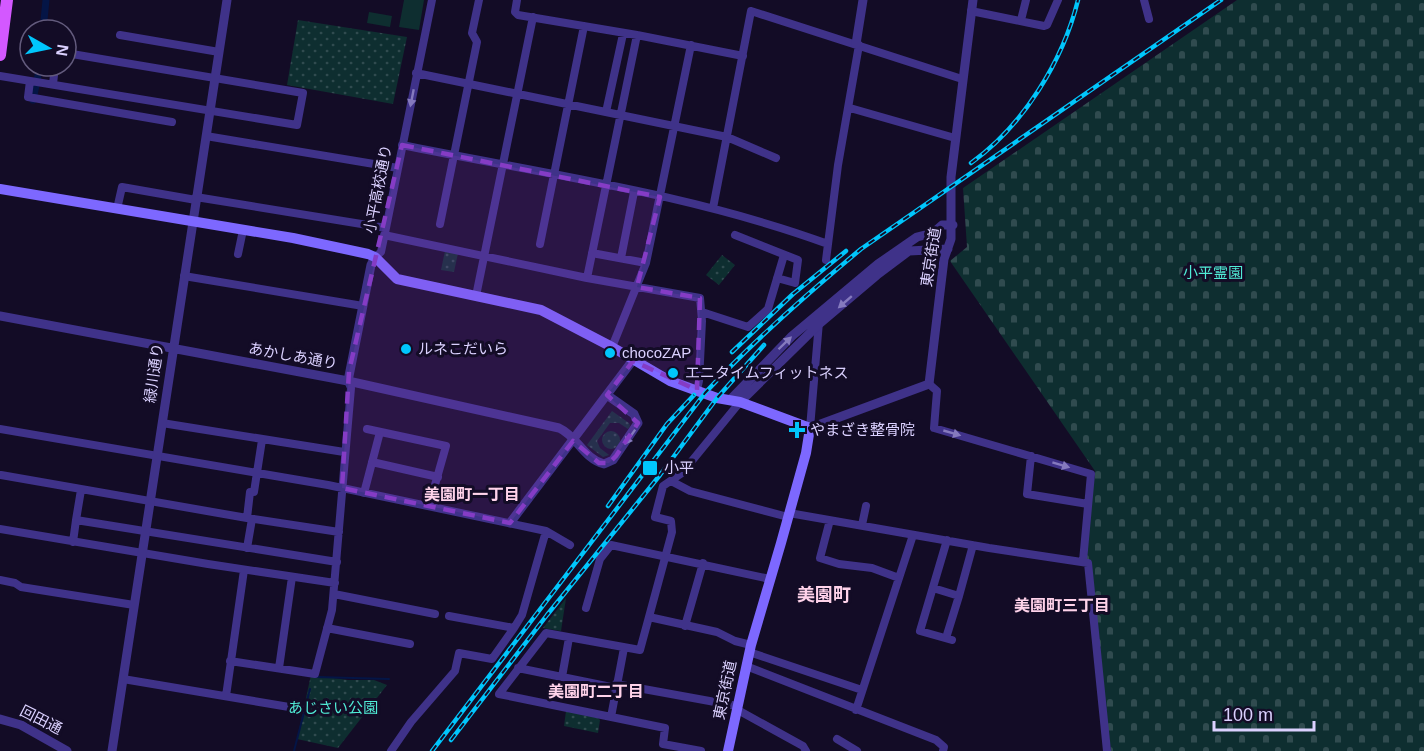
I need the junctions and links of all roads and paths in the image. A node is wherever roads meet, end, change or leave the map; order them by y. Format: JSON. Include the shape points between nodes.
{"nodes":[{"id":1,"x":7,"y":0,"type":"edge"},
{"id":2,"x":227,"y":0,"type":"edge"},
{"id":3,"x":432,"y":0,"type":"edge"},
{"id":4,"x":479,"y":0,"type":"edge"},
{"id":5,"x":517,"y":0,"type":"edge"},
{"id":6,"x":863,"y":0,"type":"edge"},
{"id":7,"x":973,"y":0,"type":"edge"},
{"id":8,"x":1026,"y":0,"type":"edge"},
{"id":9,"x":1058,"y":0,"type":"edge"},
{"id":10,"x":1144,"y":0,"type":"edge"},
{"id":11,"x":970,"y":11,"type":"junction"},
{"id":12,"x":533,"y":17,"type":"junction"},
{"id":13,"x":1149,"y":19,"type":"dead end"},
{"id":14,"x":1021,"y":20,"type":"junction"},
{"id":15,"x":2,"y":22,"type":"edge"},
{"id":16,"x":584,"y":27,"type":"junction"},
{"id":17,"x":623,"y":34,"type":"junction"},
{"id":18,"x":120,"y":35,"type":"dead end"},
{"id":19,"x":637,"y":35,"type":"junction"},
{"id":20,"x":858,"y":44,"type":"junction"},
{"id":21,"x":691,"y":45,"type":"junction"},
{"id":22,"x":219,"y":52,"type":"junction"},
{"id":23,"x":0,"y":55,"type":"edge"},
{"id":24,"x":78,"y":55,"type":"edge"},
{"id":25,"x":743,"y":56,"type":"junction"},
{"id":26,"x":416,"y":73,"type":"junction"},
{"id":27,"x":0,"y":76,"type":"edge"},
{"id":28,"x":54,"y":78,"type":"edge"},
{"id":29,"x":214,"y":78,"type":"junction"},
{"id":30,"x":962,"y":79,"type":"junction"},
{"id":31,"x":34,"y":81,"type":"junction"},
{"id":32,"x":53,"y":84,"type":"junction"},
{"id":33,"x":469,"y":84,"type":"junction"},
{"id":34,"x":518,"y":94,"type":"junction"},
{"id":35,"x":568,"y":105,"type":"junction"},
{"id":36,"x":850,"y":108,"type":"junction"},
{"id":37,"x":210,"y":110,"type":"junction"},
{"id":38,"x":606,"y":112,"type":"junction"},
{"id":39,"x":620,"y":115,"type":"junction"},
{"id":40,"x":172,"y":122,"type":"dead end"},
{"id":41,"x":675,"y":126,"type":"junction"},
{"id":42,"x":206,"y":136,"type":"junction"},
{"id":43,"x":727,"y":137,"type":"junction"},
{"id":44,"x":955,"y":138,"type":"junction"},
{"id":45,"x":402,"y":145,"type":"junction"},
{"id":46,"x":454,"y":156,"type":"junction"},
{"id":47,"x":776,"y":158,"type":"dead end"},
{"id":48,"x":504,"y":165,"type":"junction"},
{"id":49,"x":398,"y":168,"type":"junction"},
{"id":50,"x":554,"y":175,"type":"junction"},
{"id":51,"x":605,"y":186,"type":"junction"},
{"id":52,"x":0,"y":189,"type":"edge"},
{"id":53,"x":634,"y":192,"type":"junction"},
{"id":54,"x":660,"y":197,"type":"junction"},
{"id":55,"x":196,"y":199,"type":"junction"},
{"id":56,"x":117,"y":208,"type":"junction"},
{"id":57,"x":713,"y":208,"type":"junction"},
{"id":58,"x":193,"y":222,"type":"junction"},
{"id":59,"x":440,"y":224,"type":"dead end"},
{"id":60,"x":953,"y":225,"type":"junction"},
{"id":61,"x":243,"y":230,"type":"junction"},
{"id":62,"x":385,"y":232,"type":"junction"},
{"id":63,"x":735,"y":236,"type":"dead end"},
{"id":64,"x":540,"y":244,"type":"dead end"},
{"id":65,"x":828,"y":244,"type":"junction"},
{"id":66,"x":948,"y":249,"type":"junction"},
{"id":67,"x":591,"y":253,"type":"junction"},
{"id":68,"x":238,"y":254,"type":"dead end"},
{"id":69,"x":784,"y":255,"type":"junction"},
{"id":70,"x":484,"y":256,"type":"junction"},
{"id":71,"x":375,"y":258,"type":"junction"},
{"id":72,"x":621,"y":258,"type":"junction"},
{"id":73,"x":826,"y":260,"type":"dead end"},
{"id":74,"x":646,"y":263,"type":"junction"},
{"id":75,"x":184,"y":276,"type":"junction"},
{"id":76,"x":586,"y":278,"type":"junction"},
{"id":77,"x":777,"y":278,"type":"junction"},
{"id":78,"x":637,"y":287,"type":"junction"},
{"id":79,"x":476,"y":296,"type":"junction"},
{"id":80,"x":363,"y":306,"type":"junction"},
{"id":81,"x":821,"y":310,"type":"junction"},
{"id":82,"x":702,"y":312,"type":"junction"},
{"id":83,"x":0,"y":316,"type":"edge"},
{"id":84,"x":819,"y":324,"type":"junction"},
{"id":85,"x":612,"y":347,"type":"junction"},
{"id":86,"x":173,"y":349,"type":"junction"},
{"id":87,"x":635,"y":359,"type":"junction"},
{"id":88,"x":348,"y":381,"type":"junction"},
{"id":89,"x":929,"y":384,"type":"junction"},
{"id":90,"x":697,"y":390,"type":"junction"},
{"id":91,"x":607,"y":395,"type":"junction"},
{"id":92,"x":735,"y":401,"type":"junction"},
{"id":93,"x":162,"y":423,"type":"junction"},
{"id":94,"x":810,"y":428,"type":"junction"},
{"id":95,"x":0,"y":429,"type":"edge"},
{"id":96,"x":367,"y":429,"type":"dead end"},
{"id":97,"x":380,"y":432,"type":"junction"},
{"id":98,"x":575,"y":439,"type":"junction"},
{"id":99,"x":262,"y":440,"type":"junction"},
{"id":100,"x":344,"y":452,"type":"junction"},
{"id":101,"x":1031,"y":456,"type":"junction"},
{"id":102,"x":157,"y":457,"type":"junction"},
{"id":103,"x":372,"y":462,"type":"junction"},
{"id":104,"x":257,"y":473,"type":"junction"},
{"id":105,"x":1,"y":475,"type":"edge"},
{"id":106,"x":438,"y":477,"type":"junction"},
{"id":107,"x":671,"y":481,"type":"junction"},
{"id":108,"x":342,"y":488,"type":"junction"},
{"id":109,"x":81,"y":490,"type":"junction"},
{"id":110,"x":364,"y":493,"type":"junction"},
{"id":111,"x":150,"y":501,"type":"junction"},
{"id":112,"x":1088,"y":504,"type":"junction"},
{"id":113,"x":429,"y":506,"type":"junction"},
{"id":114,"x":866,"y":506,"type":"dead end"},
{"id":115,"x":789,"y":515,"type":"junction"},
{"id":116,"x":249,"y":518,"type":"junction"},
{"id":117,"x":76,"y":520,"type":"junction"},
{"id":118,"x":830,"y":520,"type":"junction"},
{"id":119,"x":510,"y":523,"type":"junction"},
{"id":120,"x":862,"y":525,"type":"junction"},
{"id":121,"x":0,"y":529,"type":"edge"},
{"id":122,"x":145,"y":531,"type":"junction"},
{"id":123,"x":546,"y":531,"type":"junction"},
{"id":124,"x":339,"y":532,"type":"junction"},
{"id":125,"x":913,"y":535,"type":"junction"},
{"id":126,"x":947,"y":540,"type":"junction"},
{"id":127,"x":73,"y":542,"type":"junction"},
{"id":128,"x":570,"y":545,"type":"dead end"},
{"id":129,"x":973,"y":545,"type":"junction"},
{"id":130,"x":247,"y":548,"type":"junction"},
{"id":131,"x":142,"y":553,"type":"junction"},
{"id":132,"x":664,"y":555,"type":"junction"},
{"id":133,"x":1083,"y":561,"type":"junction"},
{"id":134,"x":337,"y":562,"type":"junction"},
{"id":135,"x":702,"y":563,"type":"junction"},
{"id":136,"x":244,"y":570,"type":"junction"},
{"id":137,"x":292,"y":577,"type":"junction"},
{"id":138,"x":899,"y":578,"type":"junction"},
{"id":139,"x":770,"y":579,"type":"junction"},
{"id":140,"x":0,"y":580,"type":"edge"},
{"id":141,"x":335,"y":583,"type":"junction"},
{"id":142,"x":933,"y":588,"type":"junction"},
{"id":143,"x":333,"y":594,"type":"junction"},
{"id":144,"x":959,"y":596,"type":"junction"},
{"id":145,"x":134,"y":605,"type":"junction"},
{"id":146,"x":586,"y":608,"type":"dead end"},
{"id":147,"x":435,"y":614,"type":"dead end"},
{"id":148,"x":449,"y":616,"type":"dead end"},
{"id":149,"x":649,"y":617,"type":"junction"},
{"id":150,"x":684,"y":626,"type":"junction"},
{"id":151,"x":327,"y":628,"type":"junction"},
{"id":152,"x":514,"y":628,"type":"junction"},
{"id":153,"x":569,"y":638,"type":"junction"},
{"id":154,"x":410,"y":644,"type":"dead end"},
{"id":155,"x":624,"y":648,"type":"junction"},
{"id":156,"x":750,"y":648,"type":"junction"},
{"id":157,"x":230,"y":661,"type":"junction"},
{"id":158,"x":746,"y":666,"type":"junction"},
{"id":159,"x":279,"y":668,"type":"junction"},
{"id":160,"x":518,"y":669,"type":"junction"},
{"id":161,"x":562,"y":677,"type":"junction"},
{"id":162,"x":123,"y":679,"type":"junction"},
{"id":163,"x":616,"y":686,"type":"junction"},
{"id":164,"x":862,"y":690,"type":"junction"},
{"id":165,"x":226,"y":696,"type":"junction"},
{"id":166,"x":736,"y":708,"type":"junction"},
{"id":167,"x":301,"y":709,"type":"dead end"},
{"id":168,"x":856,"y":710,"type":"junction"},
{"id":169,"x":611,"y":717,"type":"junction"},
{"id":170,"x":0,"y":719,"type":"edge"},
{"id":171,"x":837,"y":740,"type":"dead end"},
{"id":172,"x":853,"y":750,"type":"edge"},
{"id":173,"x":67,"y":751,"type":"edge"},
{"id":174,"x":112,"y":751,"type":"edge"},
{"id":175,"x":391,"y":751,"type":"edge"},
{"id":176,"x":701,"y":751,"type":"edge"},
{"id":177,"x":728,"y":751,"type":"edge"},
{"id":178,"x":806,"y":751,"type":"edge"},
{"id":179,"x":943,"y":751,"type":"edge"},
{"id":180,"x":1107,"y":751,"type":"edge"}],
"edges":[{"from":1,"to":15,"type":"main road"},
{"from":2,"to":22,"type":"street","name":"緑川通り"},
{"from":3,"to":26,"type":"street","name":"小平高校通り"},
{"from":4,"to":33,"type":"street","via":[[472,33],[477,42]]},
{"from":5,"to":12,"type":"street","via":[[515,12]]},
{"from":6,"to":20,"type":"street"},
{"from":7,"to":11,"type":"street","name":"東京街道"},
{"from":8,"to":14,"type":"street"},
{"from":9,"to":14,"type":"street","via":[[1047,25]]},
{"from":10,"to":13,"type":"street"},
{"from":11,"to":14,"type":"street"},
{"from":11,"to":30,"type":"street","name":"東京街道"},
{"from":12,"to":16,"type":"street"},
{"from":12,"to":34,"type":"street"},
{"from":15,"to":23,"type":"main road"},
{"from":16,"to":17,"type":"street"},
{"from":16,"to":35,"type":"street"},
{"from":17,"to":19,"type":"street"},
{"from":17,"to":38,"type":"street"},
{"from":18,"to":22,"type":"street"},
{"from":19,"to":21,"type":"street"},
{"from":19,"to":39,"type":"street"},
{"from":20,"to":25,"type":"street","via":[[751,11]]},
{"from":20,"to":30,"type":"street"},
{"from":20,"to":36,"type":"street"},
{"from":21,"to":25,"type":"street"},
{"from":21,"to":41,"type":"street"},
{"from":22,"to":29,"type":"street","name":"緑川通り"},
{"from":24,"to":29,"type":"street"},
{"from":25,"to":43,"type":"street"},
{"from":26,"to":33,"type":"street"},
{"from":26,"to":45,"type":"street","name":"小平高校通り","one_way":true},
{"from":27,"to":31,"type":"street"},
{"from":28,"to":32,"type":"street"},
{"from":29,"to":37,"type":"street","name":"緑川通り"},
{"from":29,"to":37,"type":"street","via":[[303,93],[297,125]]},
{"from":30,"to":44,"type":"street","name":"東京街道"},
{"from":31,"to":32,"type":"street"},
{"from":31,"to":40,"type":"street","via":[[28,97]]},
{"from":32,"to":37,"type":"street"},
{"from":33,"to":34,"type":"street"},
{"from":33,"to":46,"type":"street"},
{"from":34,"to":35,"type":"street"},
{"from":34,"to":48,"type":"street"},
{"from":35,"to":38,"type":"street"},
{"from":35,"to":50,"type":"street"},
{"from":36,"to":44,"type":"street"},
{"from":36,"to":65,"type":"street"},
{"from":37,"to":42,"type":"street","name":"緑川通り"},
{"from":38,"to":39,"type":"street"},
{"from":39,"to":41,"type":"street"},
{"from":39,"to":51,"type":"street"},
{"from":41,"to":43,"type":"street"},
{"from":41,"to":54,"type":"street"},
{"from":42,"to":49,"type":"street"},
{"from":42,"to":55,"type":"street","name":"緑川通り"},
{"from":43,"to":47,"type":"street"},
{"from":43,"to":57,"type":"street"},
{"from":44,"to":60,"type":"street","name":"東京街道","via":[[950,211]]},
{"from":45,"to":46,"type":"street"},
{"from":45,"to":49,"type":"street","name":"小平高校通り"},
{"from":46,"to":48,"type":"street"},
{"from":46,"to":59,"type":"street"},
{"from":48,"to":50,"type":"street"},
{"from":48,"to":70,"type":"street"},
{"from":49,"to":62,"type":"street","name":"小平高校通り"},
{"from":50,"to":51,"type":"street"},
{"from":50,"to":64,"type":"street"},
{"from":51,"to":53,"type":"street"},
{"from":51,"to":67,"type":"street"},
{"from":52,"to":56,"type":"main road"},
{"from":53,"to":54,"type":"street"},
{"from":53,"to":72,"type":"street"},
{"from":54,"to":57,"type":"street"},
{"from":54,"to":74,"type":"street"},
{"from":55,"to":56,"type":"street","via":[[122,187]]},
{"from":55,"to":58,"type":"street","name":"緑川通り"},
{"from":55,"to":62,"type":"street"},
{"from":56,"to":58,"type":"main road"},
{"from":57,"to":65,"type":"street"},
{"from":58,"to":61,"type":"main road"},
{"from":58,"to":75,"type":"street","name":"緑川通り"},
{"from":60,"to":66,"type":"street","name":"東京街道"},
{"from":60,"to":81,"type":"street","via":[[942,225],[933,233],[917,237]]},
{"from":61,"to":68,"type":"street"},
{"from":61,"to":71,"type":"main road"},
{"from":62,"to":70,"type":"street"},
{"from":62,"to":71,"type":"street","name":"小平高校通り","via":[[381,252]]},
{"from":63,"to":69,"type":"street"},
{"from":65,"to":73,"type":"street"},
{"from":66,"to":84,"type":"street","one_way":true,"via":[[909,251]]},
{"from":66,"to":89,"type":"street","name":"東京街道"},
{"from":67,"to":72,"type":"street"},
{"from":67,"to":76,"type":"street"},
{"from":69,"to":77,"type":"street"},
{"from":69,"to":77,"type":"street","via":[[798,260],[795,283]]},
{"from":70,"to":76,"type":"street"},
{"from":70,"to":79,"type":"street"},
{"from":71,"to":79,"type":"main road","via":[[397,279]]},
{"from":71,"to":80,"type":"street","name":"小平高校通り"},
{"from":72,"to":74,"type":"street"},
{"from":74,"to":78,"type":"street"},
{"from":75,"to":80,"type":"street"},
{"from":75,"to":86,"type":"street","name":"緑川通り"},
{"from":76,"to":78,"type":"street"},
{"from":77,"to":82,"type":"street","via":[[768,309],[748,327]]},
{"from":78,"to":82,"type":"street","via":[[700,298]]},
{"from":78,"to":85,"type":"street"},
{"from":79,"to":85,"type":"main road","via":[[541,309]]},
{"from":80,"to":88,"type":"street","name":"小平高校通り"},
{"from":81,"to":84,"type":"street"},
{"from":92,"to":81,"type":"street","one_way":true,"via":[[765,362]]},
{"from":82,"to":90,"type":"street"},
{"from":83,"to":86,"type":"street","name":"あかしあ通り"},
{"from":84,"to":92,"type":"street"},
{"from":84,"to":94,"type":"street"},
{"from":85,"to":87,"type":"main road"},
{"from":86,"to":88,"type":"street","name":"あかしあ通り"},
{"from":86,"to":93,"type":"street","name":"緑川通り"},
{"from":87,"to":90,"type":"main road","via":[[670,381]]},
{"from":87,"to":91,"type":"street"},
{"from":88,"to":98,"type":"street","name":"あかしあ通り","via":[[559,428]]},
{"from":88,"to":100,"type":"street","name":"小平高校通り","via":[[351,388]]},
{"from":89,"to":94,"type":"street"},
{"from":89,"to":101,"type":"street","one_way":true,"via":[[937,391],[934,428]]},
{"from":90,"to":92,"type":"main road"},
{"from":91,"to":98,"type":"street"},
{"from":91,"to":98,"type":"street","name":"あかしあ通り","one_way":true,"via":[[634,414],[638,423],[616,456],[609,464],[599,463]]},
{"from":92,"to":94,"type":"main road"},
{"from":92,"to":107,"type":"street","via":[[682,473]]},
{"from":93,"to":99,"type":"street"},
{"from":93,"to":102,"type":"street","name":"緑川通り"},
{"from":94,"to":115,"type":"main road","name":"東京街道"},
{"from":95,"to":102,"type":"street"},
{"from":96,"to":97,"type":"street"},
{"from":97,"to":103,"type":"street"},
{"from":97,"to":106,"type":"street","via":[[446,446]]},
{"from":98,"to":119,"type":"street"},
{"from":99,"to":100,"type":"street"},
{"from":99,"to":104,"type":"street"},
{"from":100,"to":108,"type":"street","name":"小平高校通り"},
{"from":101,"to":112,"type":"street","one_way":true,"via":[[1091,474]]},
{"from":101,"to":112,"type":"street","via":[[1027,494]]},
{"from":102,"to":104,"type":"street"},
{"from":102,"to":111,"type":"street","name":"緑川通り"},
{"from":103,"to":106,"type":"street"},
{"from":103,"to":110,"type":"street"},
{"from":104,"to":108,"type":"street"},
{"from":104,"to":116,"type":"street","via":[[254,492],[250,492]]},
{"from":105,"to":109,"type":"street"},
{"from":106,"to":113,"type":"street"},
{"from":107,"to":115,"type":"street","via":[[690,491]]},
{"from":107,"to":132,"type":"street","via":[[663,486],[655,517],[671,521],[672,532]]},
{"from":108,"to":110,"type":"street"},
{"from":108,"to":124,"type":"street","name":"小平高校通り"},
{"from":109,"to":111,"type":"street"},
{"from":109,"to":117,"type":"street"},
{"from":110,"to":113,"type":"street"},
{"from":111,"to":116,"type":"street"},
{"from":111,"to":122,"type":"street","name":"緑川通り"},
{"from":112,"to":133,"type":"street"},
{"from":113,"to":119,"type":"street"},
{"from":114,"to":120,"type":"street"},
{"from":115,"to":118,"type":"street"},
{"from":115,"to":139,"type":"main road","name":"東京街道"},
{"from":116,"to":124,"type":"street"},
{"from":116,"to":130,"type":"street"},
{"from":117,"to":122,"type":"street"},
{"from":117,"to":127,"type":"street"},
{"from":118,"to":120,"type":"street"},
{"from":118,"to":138,"type":"street","via":[[820,558],[872,568]]},
{"from":119,"to":123,"type":"street"},
{"from":120,"to":125,"type":"street"},
{"from":121,"to":127,"type":"street"},
{"from":122,"to":130,"type":"street"},
{"from":122,"to":131,"type":"street","name":"緑川通り"},
{"from":123,"to":128,"type":"street"},
{"from":123,"to":152,"type":"street","via":[[522,615]]},
{"from":124,"to":134,"type":"street","name":"小平高校通り"},
{"from":125,"to":126,"type":"street"},
{"from":125,"to":138,"type":"street"},
{"from":126,"to":129,"type":"street"},
{"from":126,"to":142,"type":"street"},
{"from":127,"to":131,"type":"street"},
{"from":129,"to":133,"type":"street"},
{"from":129,"to":144,"type":"street"},
{"from":130,"to":134,"type":"street"},
{"from":131,"to":136,"type":"street"},
{"from":131,"to":145,"type":"street","name":"緑川通り"},
{"from":132,"to":135,"type":"street"},
{"from":132,"to":146,"type":"street","via":[[611,545],[600,559]]},
{"from":132,"to":149,"type":"street"},
{"from":133,"to":180,"type":"street","via":[[1088,563]]},
{"from":134,"to":141,"type":"street","name":"小平高校通り"},
{"from":135,"to":139,"type":"street"},
{"from":135,"to":150,"type":"street"},
{"from":136,"to":137,"type":"street"},
{"from":136,"to":157,"type":"street"},
{"from":137,"to":141,"type":"street"},
{"from":137,"to":159,"type":"street"},
{"from":138,"to":164,"type":"street"},
{"from":139,"to":156,"type":"main road","name":"東京街道"},
{"from":140,"to":145,"type":"street","via":[[21,587]]},
{"from":141,"to":143,"type":"street","name":"小平高校通り"},
{"from":142,"to":144,"type":"street"},
{"from":142,"to":144,"type":"street","via":[[920,631],[949,639]]},
{"from":143,"to":147,"type":"street"},
{"from":143,"to":151,"type":"street","name":"小平高校通り"},
{"from":145,"to":162,"type":"street","name":"緑川通り"},
{"from":148,"to":152,"type":"street"},
{"from":149,"to":150,"type":"street"},
{"from":149,"to":155,"type":"street","via":[[640,650]]},
{"from":150,"to":156,"type":"street","via":[[717,633]]},
{"from":151,"to":154,"type":"street"},
{"from":151,"to":159,"type":"street","name":"小平高校通り","via":[[315,674]]},
{"from":152,"to":175,"type":"street","via":[[492,659],[459,653],[455,670]]},
{"from":153,"to":155,"type":"street"},
{"from":153,"to":160,"type":"street","via":[[546,633]]},
{"from":153,"to":161,"type":"street"},
{"from":155,"to":163,"type":"street"},
{"from":156,"to":158,"type":"main road","name":"東京街道"},
{"from":156,"to":164,"type":"street"},
{"from":157,"to":159,"type":"street"},
{"from":157,"to":165,"type":"street"},
{"from":158,"to":166,"type":"main road","name":"東京街道"},
{"from":158,"to":168,"type":"street"},
{"from":160,"to":161,"type":"street"},
{"from":160,"to":169,"type":"street","via":[[499,694]]},
{"from":161,"to":163,"type":"street"},
{"from":162,"to":165,"type":"street"},
{"from":162,"to":174,"type":"street","name":"緑川通り"},
{"from":163,"to":166,"type":"street"},
{"from":163,"to":169,"type":"street"},
{"from":164,"to":168,"type":"street"},
{"from":165,"to":167,"type":"street"},
{"from":166,"to":177,"type":"main road","name":"東京街道"},
{"from":166,"to":178,"type":"street"},
{"from":168,"to":179,"type":"street","via":[[936,740]]},
{"from":169,"to":176,"type":"street","via":[[665,728],[663,744]]},
{"from":170,"to":173,"type":"street","name":"回田通","via":[[21,725]]},
{"from":171,"to":172,"type":"street"}]}
